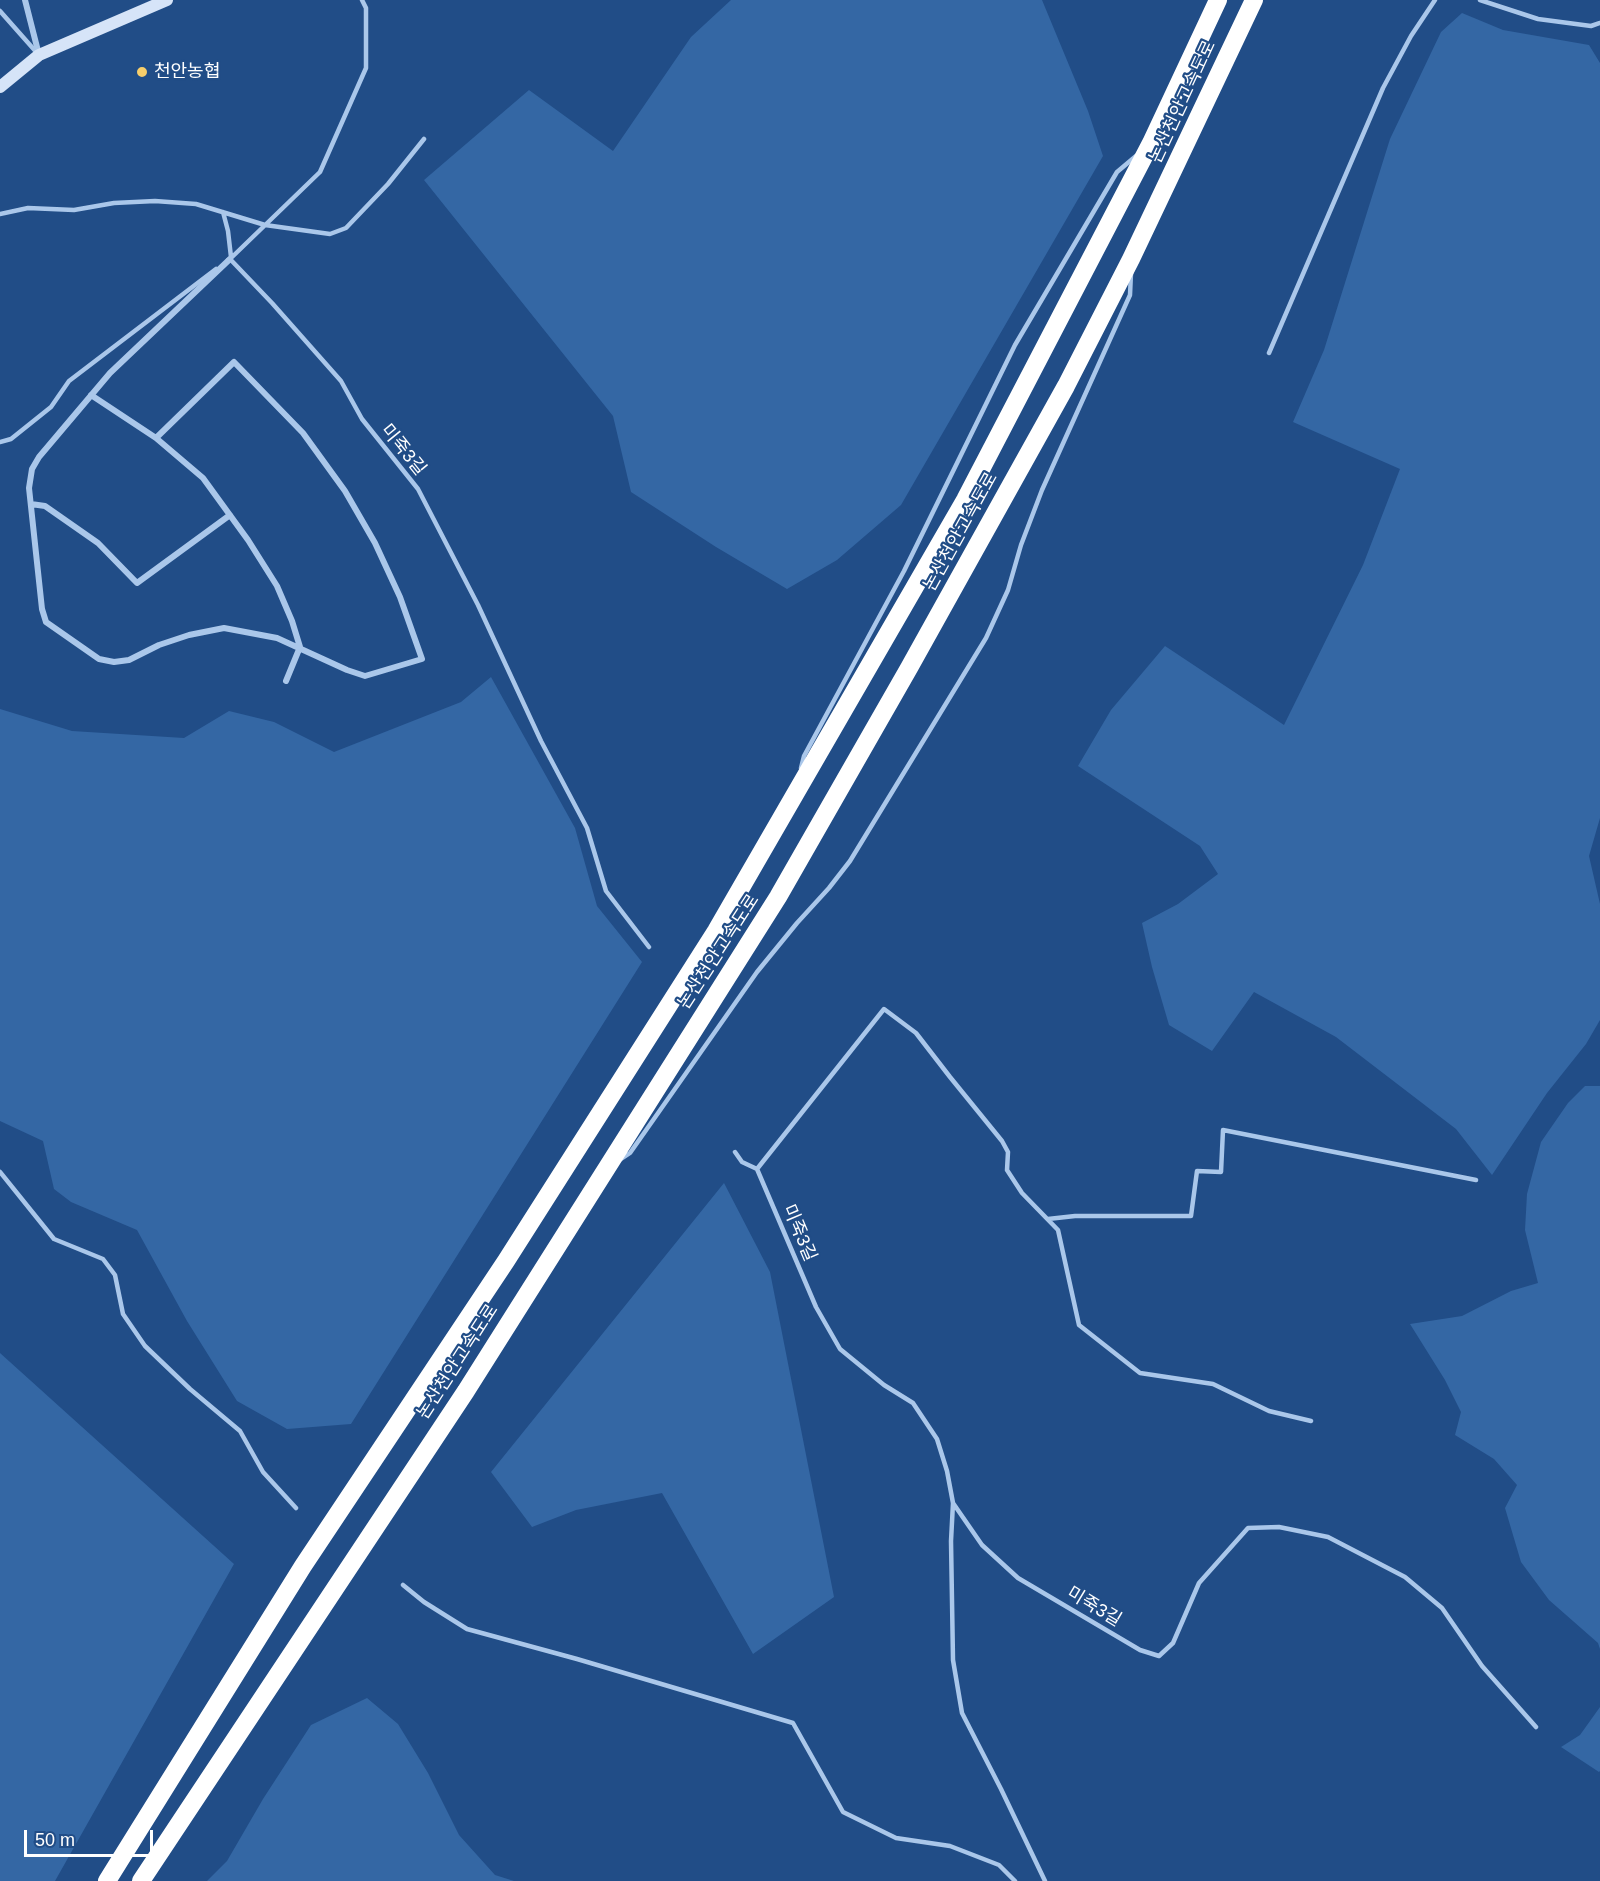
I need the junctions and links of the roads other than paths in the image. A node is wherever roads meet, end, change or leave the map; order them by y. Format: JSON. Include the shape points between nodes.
{"nodes":[{"id":1,"x":25,"y":0,"type":"edge"},
{"id":2,"x":167,"y":0,"type":"edge"},
{"id":3,"x":362,"y":0,"type":"edge"},
{"id":4,"x":1218,"y":0,"type":"edge"},
{"id":5,"x":1254,"y":0,"type":"edge"},
{"id":6,"x":1435,"y":0,"type":"edge"},
{"id":7,"x":1480,"y":0,"type":"edge"},
{"id":8,"x":0,"y":11,"type":"edge"},
{"id":9,"x":1600,"y":23,"type":"edge"},
{"id":10,"x":39,"y":55,"type":"junction"},
{"id":11,"x":0,"y":87,"type":"edge"},
{"id":12,"x":424,"y":139,"type":"dead end"},
{"id":13,"x":1151,"y":143,"type":"junction"},
{"id":14,"x":223,"y":212,"type":"junction"},
{"id":15,"x":0,"y":214,"type":"edge"},
{"id":16,"x":265,"y":225,"type":"junction"},
{"id":17,"x":231,"y":258,"type":"junction"},
{"id":18,"x":1131,"y":259,"type":"junction"},
{"id":19,"x":1269,"y":353,"type":"dead end"},
{"id":20,"x":91,"y":395,"type":"junction"},
{"id":21,"x":156,"y":438,"type":"junction"},
{"id":22,"x":0,"y":442,"type":"edge"},
{"id":23,"x":31,"y":504,"type":"junction"},
{"id":24,"x":230,"y":515,"type":"junction"},
{"id":25,"x":300,"y":647,"type":"junction"},
{"id":26,"x":286,"y":681,"type":"dead end"},
{"id":27,"x":797,"y":792,"type":"junction"},
{"id":28,"x":649,"y":947,"type":"dead end"},
{"id":29,"x":735,"y":1152,"type":"dead end"},
{"id":30,"x":605,"y":1168,"type":"junction"},
{"id":31,"x":757,"y":1170,"type":"junction"},
{"id":32,"x":0,"y":1172,"type":"edge"},
{"id":33,"x":1476,"y":1180,"type":"dead end"},
{"id":34,"x":1048,"y":1219,"type":"junction"},
{"id":35,"x":1311,"y":1421,"type":"dead end"},
{"id":36,"x":952,"y":1503,"type":"junction"},
{"id":37,"x":296,"y":1508,"type":"dead end"},
{"id":38,"x":402,"y":1585,"type":"dead end"},
{"id":39,"x":1536,"y":1727,"type":"dead end"},
{"id":40,"x":109,"y":1879,"type":"edge"},
{"id":41,"x":141,"y":1881,"type":"edge"},
{"id":42,"x":1015,"y":1881,"type":"edge"},
{"id":43,"x":1045,"y":1881,"type":"edge"}],
"edges":[{"from":1,"to":10,"type":"street"},
{"from":2,"to":10,"type":"street"},
{"from":3,"to":16,"type":"lane","via":[[366,8],[366,68],[320,172]]},
{"from":4,"to":13,"type":"highway","name":"논산천안고속도로"},
{"from":5,"to":18,"type":"highway","name":"논산천안고속도로"},
{"from":6,"to":19,"type":"lane","via":[[1383,88]]},
{"from":7,"to":9,"type":"lane","via":[[1538,19],[1591,27]]},
{"from":8,"to":10,"type":"lane"},
{"from":10,"to":11,"type":"street"},
{"from":12,"to":16,"type":"lane","via":[[346,228],[330,234]]},
{"from":13,"to":27,"type":"highway","name":"논산천안고속도로","via":[[965,500]]},
{"from":13,"to":27,"type":"lane","via":[[1117,172],[1015,345],[904,572],[804,756]]},
{"from":14,"to":15,"type":"lane","via":[[196,204],[155,201],[74,210],[28,208]]},
{"from":14,"to":16,"type":"lane"},
{"from":14,"to":17,"type":"lane"},
{"from":16,"to":17,"type":"lane"},
{"from":17,"to":20,"type":"street"},
{"from":17,"to":22,"type":"lane","via":[[69,381],[51,407],[11,439]]},
{"from":17,"to":28,"type":"lane","name":"미죽3길","via":[[341,381],[362,419],[418,489],[587,828],[606,891]]},
{"from":18,"to":30,"type":"highway","name":"논산천안고속도로","via":[[1060,396],[784,887]]},
{"from":18,"to":30,"type":"lane","via":[[1130,295],[1042,490],[1008,590],[986,638],[850,861],[757,972],[630,1153]]},
{"from":20,"to":21,"type":"street"},
{"from":20,"to":23,"type":"street","via":[[39,457],[32,470]]},
{"from":21,"to":24,"type":"street","via":[[203,478]]},
{"from":21,"to":25,"type":"street","via":[[234,362],[303,433],[345,491],[400,597],[422,659],[365,676]]},
{"from":23,"to":24,"type":"street","via":[[45,506],[99,543],[137,583]]},
{"from":23,"to":25,"type":"street","via":[[46,622],[99,659],[129,660],[159,645],[224,628],[277,638]]},
{"from":24,"to":25,"type":"street","via":[[277,586]]},
{"from":25,"to":26,"type":"street"},
{"from":27,"to":40,"type":"highway","name":"논산천안고속도로","via":[[703,951],[506,1261],[303,1566]]},
{"from":29,"to":31,"type":"lane","name":"미죽3길","via":[[742,1162]]},
{"from":30,"to":41,"type":"highway","name":"논산천안고속도로","via":[[466,1390]]},
{"from":31,"to":34,"type":"lane","via":[[884,1009],[916,1033],[1002,1140],[1008,1152],[1007,1170],[1022,1193]]},
{"from":31,"to":36,"type":"lane","name":"미죽3길","via":[[816,1307],[840,1349],[884,1385],[913,1402],[930,1425],[947,1471]]},
{"from":32,"to":37,"type":"lane","via":[[54,1239],[103,1258],[115,1275],[123,1314],[145,1346],[240,1431],[263,1472]]},
{"from":33,"to":34,"type":"lane","via":[[1223,1130],[1221,1172],[1197,1171],[1191,1216]]},
{"from":34,"to":35,"type":"lane","via":[[1058,1230],[1078,1325],[1116,1356],[1140,1373],[1213,1383],[1269,1411]]},
{"from":36,"to":39,"type":"lane","name":"미죽3길","via":[[982,1545],[1018,1578],[1140,1650],[1159,1656],[1173,1643],[1199,1583],[1248,1528],[1279,1527],[1328,1537],[1405,1577],[1442,1608],[1482,1666]]},
{"from":36,"to":43,"type":"lane","via":[[953,1660],[962,1713]]},
{"from":38,"to":42,"type":"lane","via":[[466,1629],[793,1723],[843,1812],[896,1838],[950,1846],[999,1864]]}]}
